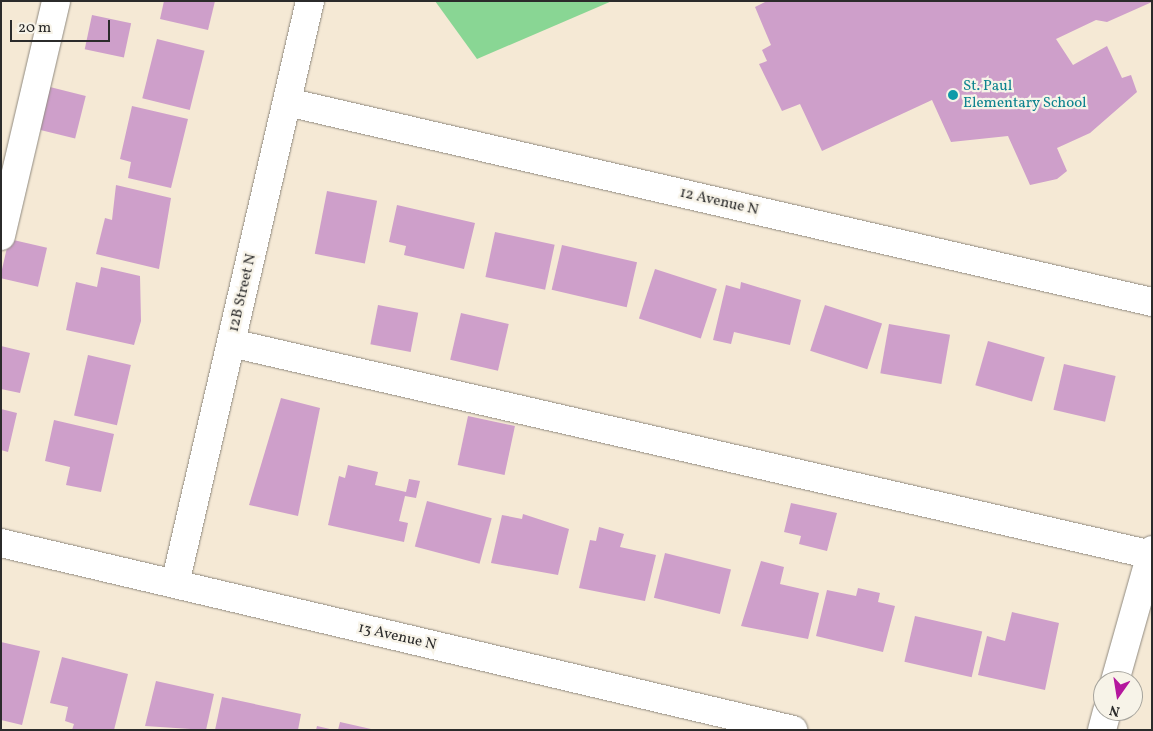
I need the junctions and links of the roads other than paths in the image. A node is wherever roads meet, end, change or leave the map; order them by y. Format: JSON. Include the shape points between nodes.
{"nodes":[{"id":1,"x":56,"y":1,"type":"edge"},
{"id":2,"x":310,"y":1,"type":"edge"},
{"id":3,"x":287,"y":102,"type":"junction"},
{"id":4,"x":1,"y":236,"type":"edge"},
{"id":5,"x":1152,"y":302,"type":"edge"},
{"id":6,"x":231,"y":343,"type":"junction"},
{"id":7,"x":1,"y":543,"type":"edge"},
{"id":8,"x":1151,"y":553,"type":"edge"},
{"id":9,"x":175,"y":584,"type":"junction"},
{"id":10,"x":1118,"y":671,"type":"edge"},
{"id":11,"x":793,"y":730,"type":"edge"}],
"edges":[{"from":1,"to":4,"type":"street"},
{"from":2,"to":3,"type":"street","name":"12B Street N"},
{"from":3,"to":5,"type":"street","name":"12 Avenue N"},
{"from":3,"to":6,"type":"street","name":"12B Street N"},
{"from":6,"to":8,"type":"street"},
{"from":6,"to":9,"type":"street","name":"12B Street N"},
{"from":7,"to":9,"type":"street","name":"13 Avenue N"},
{"from":8,"to":10,"type":"street"},
{"from":9,"to":11,"type":"street","name":"13 Avenue N"}]}
